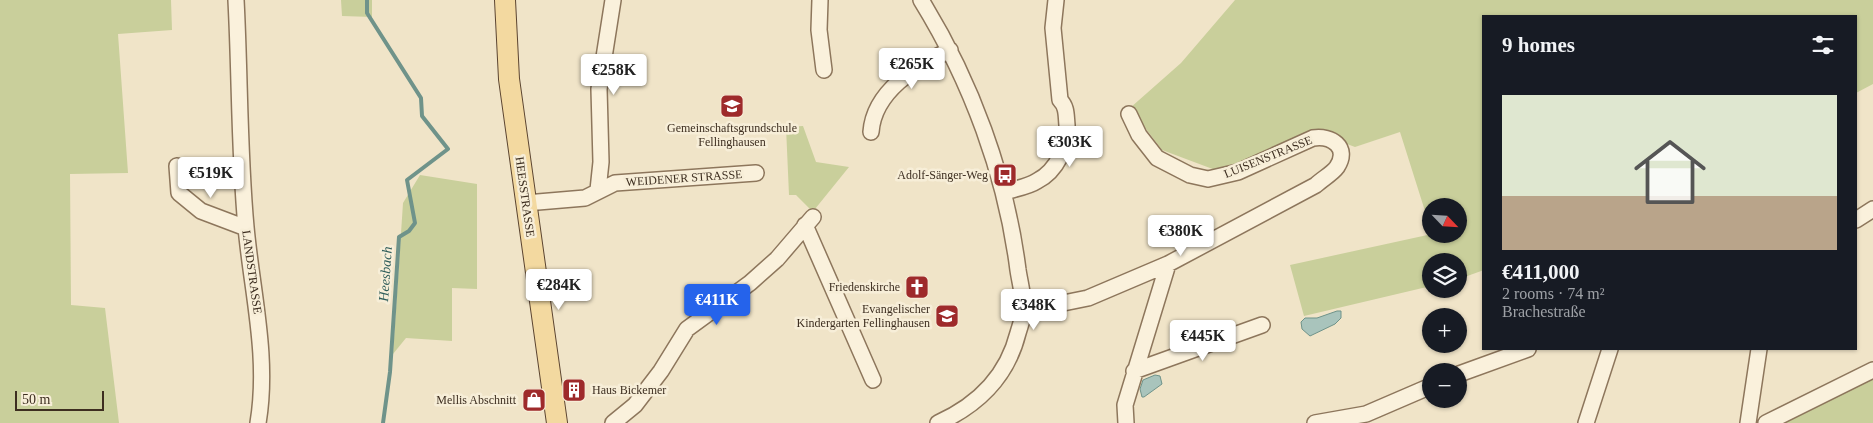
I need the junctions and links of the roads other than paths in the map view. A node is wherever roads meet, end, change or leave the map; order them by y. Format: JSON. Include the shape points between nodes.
{"nodes":[{"id":1,"x":236,"y":0,"type":"edge"},
{"id":2,"x":504,"y":0,"type":"edge"},
{"id":3,"x":613,"y":0,"type":"edge"},
{"id":4,"x":820,"y":0,"type":"edge"},
{"id":5,"x":921,"y":0,"type":"edge"},
{"id":6,"x":1056,"y":0,"type":"edge"},
{"id":7,"x":950,"y":50,"type":"junction"},
{"id":8,"x":824,"y":70,"type":"dead end"},
{"id":9,"x":1128,"y":114,"type":"dead end"},
{"id":10,"x":871,"y":132,"type":"dead end"},
{"id":11,"x":177,"y":166,"type":"dead end"},
{"id":12,"x":756,"y":173,"type":"dead end"},
{"id":13,"x":598,"y":190,"type":"junction"},
{"id":14,"x":1004,"y":192,"type":"junction"},
{"id":15,"x":526,"y":203,"type":"junction"},
{"id":16,"x":1873,"y":209,"type":"edge"},
{"id":17,"x":1857,"y":219,"type":"edge"},
{"id":18,"x":246,"y":228,"type":"junction"},
{"id":19,"x":1168,"y":264,"type":"junction"},
{"id":20,"x":1024,"y":312,"type":"junction"},
{"id":21,"x":1262,"y":325,"type":"dead end"},
{"id":22,"x":1525,"y":350,"type":"edge"},
{"id":23,"x":1610,"y":350,"type":"edge"},
{"id":24,"x":1759,"y":350,"type":"edge"},
{"id":25,"x":1134,"y":370,"type":"junction"},
{"id":26,"x":1873,"y":370,"type":"edge"},
{"id":27,"x":1467,"y":371,"type":"edge"},
{"id":28,"x":874,"y":380,"type":"dead end"},
{"id":29,"x":1422,"y":390,"type":"edge"},
{"id":30,"x":258,"y":423,"type":"edge"},
{"id":31,"x":557,"y":423,"type":"edge"},
{"id":32,"x":612,"y":423,"type":"edge"},
{"id":33,"x":938,"y":423,"type":"edge"},
{"id":34,"x":1126,"y":423,"type":"edge"},
{"id":35,"x":1315,"y":423,"type":"edge"},
{"id":36,"x":1586,"y":423,"type":"edge"},
{"id":37,"x":1748,"y":423,"type":"edge"},
{"id":38,"x":1766,"y":423,"type":"edge"}],
"edges":[{"from":1,"to":18,"type":"street","name":"LANDSTRASSE"},
{"from":2,"to":15,"type":"main road","name":"HEESSTRASSE","via":[[509,79]]},
{"from":3,"to":13,"type":"street","via":[[599,89],[601,162]]},
{"from":4,"to":8,"type":"street","via":[[819,30]]},
{"from":5,"to":7,"type":"street"},
{"from":6,"to":14,"type":"street","via":[[1053,28],[1060,100],[1066,112],[1066,140],[1056,163],[1037,181]]},
{"from":7,"to":10,"type":"street","via":[[922,63],[890,91],[876,110]]},
{"from":7,"to":14,"type":"street","via":[[974,105]]},
{"from":9,"to":19,"type":"street","name":"LUISENSTRASSE","via":[[1157,158],[1190,175],[1208,179],[1238,172],[1313,138],[1323,136],[1336,141],[1341,150],[1336,168],[1316,184]]},
{"from":11,"to":18,"type":"street","via":[[179,193],[201,211]]},
{"from":12,"to":13,"type":"street","name":"WEIDENER STRASSE","via":[[615,183]]},
{"from":13,"to":15,"type":"street","name":"WEIDENER STRASSE","via":[[586,198]]},
{"from":14,"to":20,"type":"street"},
{"from":15,"to":31,"type":"main road","name":"HEESSTRASSE"},
{"from":16,"to":17,"type":"street"},
{"from":18,"to":30,"type":"street","name":"LANDSTRASSE","via":[[261,339],[263,395]]},
{"from":19,"to":20,"type":"street","via":[[1088,298]]},
{"from":19,"to":25,"type":"street"},
{"from":20,"to":33,"type":"street","via":[[1015,348],[997,380],[976,402]]},
{"from":21,"to":25,"type":"street"},
{"from":22,"to":27,"type":"street"},
{"from":23,"to":36,"type":"street"},
{"from":24,"to":37,"type":"street"},
{"from":25,"to":34,"type":"street","via":[[1125,405]]},
{"from":26,"to":38,"type":"street"},
{"from":28,"to":32,"type":"street","via":[[809,221],[777,259],[750,284],[687,330],[635,406]]},
{"from":29,"to":35,"type":"street","via":[[1366,414]]}]}
